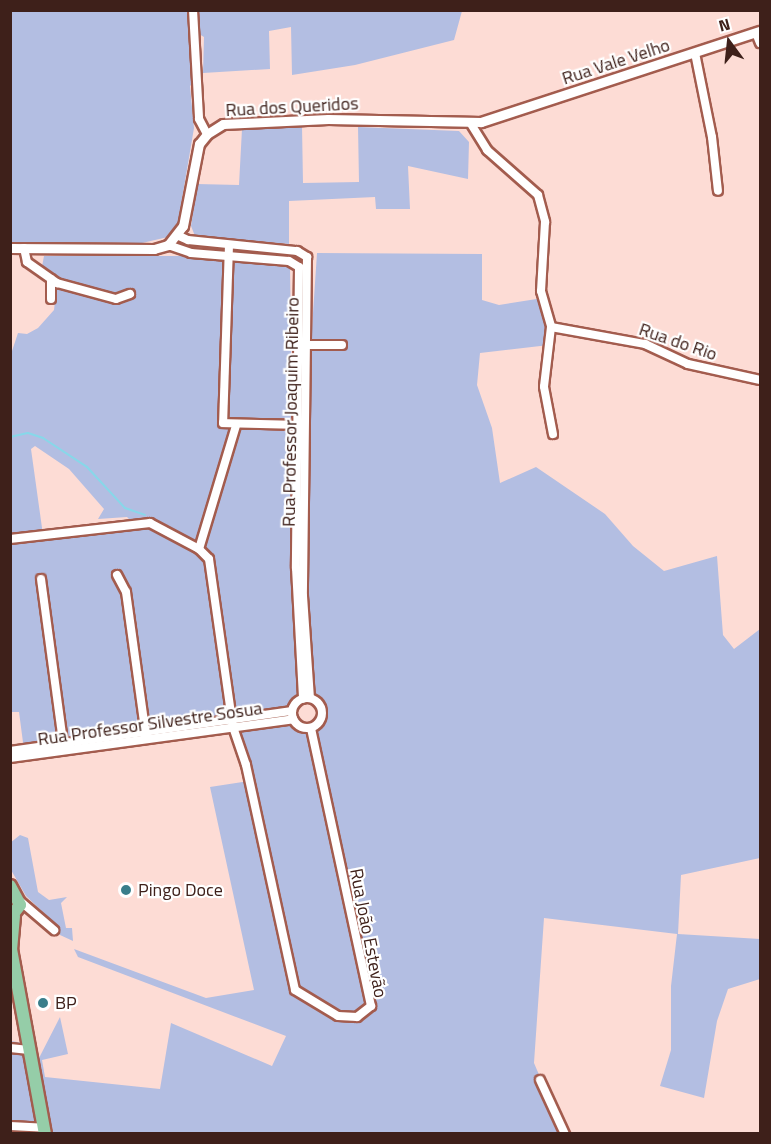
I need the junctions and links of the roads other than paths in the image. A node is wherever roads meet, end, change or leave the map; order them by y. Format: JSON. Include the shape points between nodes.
{"nodes":[{"id":1,"x":193,"y":10,"type":"edge"},
{"id":2,"x":758,"y":32,"type":"edge"},
{"id":3,"x":760,"y":43,"type":"edge"},
{"id":4,"x":695,"y":53,"type":"junction"},
{"id":5,"x":476,"y":123,"type":"junction"},
{"id":6,"x":207,"y":134,"type":"junction"},
{"id":7,"x":718,"y":191,"type":"dead end"},
{"id":8,"x":179,"y":236,"type":"junction"},
{"id":9,"x":168,"y":245,"type":"junction"},
{"id":10,"x":229,"y":245,"type":"junction"},
{"id":11,"x":251,"y":246,"type":"junction"},
{"id":12,"x":24,"y":248,"type":"junction"},
{"id":13,"x":11,"y":251,"type":"edge"},
{"id":14,"x":227,"y":257,"type":"junction"},
{"id":15,"x":250,"y":259,"type":"junction"},
{"id":16,"x":51,"y":279,"type":"junction"},
{"id":17,"x":130,"y":294,"type":"dead end"},
{"id":18,"x":51,"y":299,"type":"dead end"},
{"id":19,"x":551,"y":327,"type":"junction"},
{"id":20,"x":308,"y":345,"type":"junction"},
{"id":21,"x":342,"y":345,"type":"dead end"},
{"id":22,"x":760,"y":380,"type":"edge"},
{"id":23,"x":297,"y":425,"type":"junction"},
{"id":24,"x":236,"y":426,"type":"junction"},
{"id":25,"x":553,"y":434,"type":"dead end"},
{"id":26,"x":10,"y":539,"type":"edge"},
{"id":27,"x":199,"y":549,"type":"junction"},
{"id":28,"x":117,"y":575,"type":"dead end"},
{"id":29,"x":41,"y":579,"type":"dead end"},
{"id":30,"x":307,"y":698,"type":"junction"},
{"id":31,"x":293,"y":715,"type":"junction"},
{"id":32,"x":233,"y":724,"type":"junction"},
{"id":33,"x":311,"y":728,"type":"junction"},
{"id":34,"x":146,"y":736,"type":"junction"},
{"id":35,"x":64,"y":748,"type":"junction"},
{"id":36,"x":10,"y":751,"type":"edge"},
{"id":37,"x":10,"y":758,"type":"edge"},
{"id":38,"x":14,"y":892,"type":"edge"},
{"id":39,"x":35,"y":913,"type":"junction"},
{"id":40,"x":14,"y":916,"type":"edge"},
{"id":41,"x":54,"y":930,"type":"dead end"},
{"id":42,"x":10,"y":949,"type":"edge"},
{"id":43,"x":10,"y":1048,"type":"edge"},
{"id":44,"x":30,"y":1050,"type":"junction"},
{"id":45,"x":540,"y":1080,"type":"dead end"},
{"id":46,"x":10,"y":1126,"type":"edge"},
{"id":47,"x":45,"y":1131,"type":"edge"},
{"id":48,"x":565,"y":1134,"type":"edge"}],
"edges":[{"from":1,"to":6,"type":"street","via":[[199,119]]},
{"from":2,"to":3,"type":"street"},
{"from":2,"to":4,"type":"street","name":"Rua Vale Velho"},
{"from":4,"to":5,"type":"street","name":"Rua Vale Velho"},
{"from":4,"to":7,"type":"street"},
{"from":5,"to":6,"type":"street","name":"Rua dos Queridos","via":[[328,118],[236,122]]},
{"from":5,"to":19,"type":"street","via":[[479,140],[538,195],[545,222],[541,291]]},
{"from":6,"to":8,"type":"street","name":"Rua dos Queridos","via":[[199,144]]},
{"from":8,"to":9,"type":"street"},
{"from":8,"to":10,"type":"street","name":"Rua Professor Joaquim Ribeiro"},
{"from":9,"to":12,"type":"street","via":[[153,249]]},
{"from":9,"to":14,"type":"street","name":"Rua Professor Joaquim Ribeiro"},
{"from":10,"to":11,"type":"street","name":"Rua Professor Joaquim Ribeiro"},
{"from":10,"to":14,"type":"street"},
{"from":11,"to":15,"type":"street"},
{"from":11,"to":20,"type":"street","name":"Rua Professor Joaquim Ribeiro","via":[[297,251],[306,257]]},
{"from":12,"to":13,"type":"street"},
{"from":12,"to":16,"type":"street","via":[[27,262]]},
{"from":14,"to":15,"type":"street","name":"Rua Professor Joaquim Ribeiro"},
{"from":14,"to":24,"type":"street","via":[[223,423]]},
{"from":15,"to":23,"type":"street","name":"Rua Professor Joaquim Ribeiro","via":[[289,261],[299,267]]},
{"from":16,"to":17,"type":"street","via":[[116,299]]},
{"from":16,"to":18,"type":"street"},
{"from":19,"to":22,"type":"street","name":"Rua do Rio","via":[[645,344],[688,364]]},
{"from":19,"to":25,"type":"street","via":[[544,387]]},
{"from":20,"to":21,"type":"street"},
{"from":20,"to":30,"type":"street","name":"Rua Professor Joaquim Ribeiro","via":[[303,597]]},
{"from":23,"to":24,"type":"street"},
{"from":23,"to":30,"type":"street","name":"Rua Professor Joaquim Ribeiro","via":[[296,569]]},
{"from":24,"to":27,"type":"street"},
{"from":26,"to":27,"type":"street","via":[[150,523]]},
{"from":27,"to":32,"type":"street","via":[[209,559]]},
{"from":28,"to":34,"type":"street","via":[[126,592]]},
{"from":29,"to":35,"type":"street"},
{"from":30,"to":31,"type":"street"},
{"from":30,"to":33,"type":"street","via":[[319,704],[323,713],[320,722]]},
{"from":31,"to":32,"type":"street","name":"Rua Professor Silvestre Sosua"},
{"from":31,"to":33,"type":"street","via":[[301,727]]},
{"from":32,"to":33,"type":"street","name":"Rua João Estevão","via":[[246,765],[295,990],[338,1016],[357,1017],[371,1006]]},
{"from":32,"to":34,"type":"street","name":"Rua Professor Silvestre Sosua"},
{"from":34,"to":35,"type":"street","name":"Rua Professor Silvestre Sosua"},
{"from":35,"to":36,"type":"street","name":"Rua Professor Silvestre Sosua"},
{"from":35,"to":37,"type":"street","name":"Rua Professor Silvestre Sosua"},
{"from":38,"to":39,"type":"street"},
{"from":38,"to":40,"type":"main road"},
{"from":39,"to":40,"type":"street"},
{"from":39,"to":41,"type":"street"},
{"from":40,"to":42,"type":"main road"},
{"from":42,"to":44,"type":"main road"},
{"from":43,"to":44,"type":"street"},
{"from":44,"to":47,"type":"main road"},
{"from":45,"to":48,"type":"street"},
{"from":46,"to":47,"type":"street"}]}
